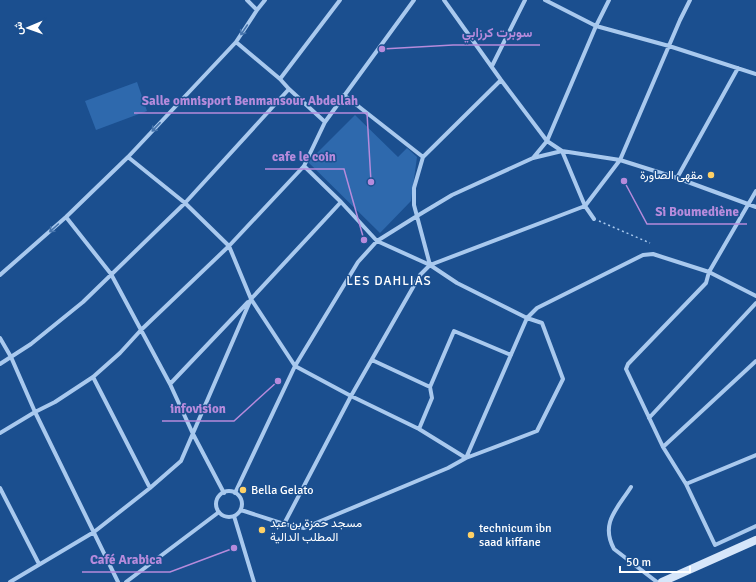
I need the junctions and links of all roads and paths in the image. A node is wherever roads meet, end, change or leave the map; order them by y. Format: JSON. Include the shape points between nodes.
{"nodes":[{"id":1,"x":247,"y":0,"type":"edge"},
{"id":2,"x":265,"y":0,"type":"edge"},
{"id":3,"x":340,"y":0,"type":"edge"},
{"id":4,"x":414,"y":0,"type":"edge"},
{"id":5,"x":525,"y":0,"type":"edge"},
{"id":6,"x":545,"y":0,"type":"edge"},
{"id":7,"x":609,"y":0,"type":"edge"},
{"id":8,"x":690,"y":0,"type":"edge"},
{"id":9,"x":445,"y":1,"type":"edge"},
{"id":10,"x":257,"y":10,"type":"junction"},
{"id":11,"x":596,"y":26,"type":"junction"},
{"id":12,"x":236,"y":42,"type":"junction"},
{"id":13,"x":669,"y":46,"type":"junction"},
{"id":14,"x":492,"y":66,"type":"junction"},
{"id":15,"x":738,"y":68,"type":"junction"},
{"id":16,"x":756,"y":74,"type":"edge"},
{"id":17,"x":280,"y":79,"type":"junction"},
{"id":18,"x":501,"y":80,"type":"junction"},
{"id":19,"x":289,"y":89,"type":"junction"},
{"id":20,"x":344,"y":95,"type":"junction"},
{"id":21,"x":325,"y":122,"type":"junction"},
{"id":22,"x":547,"y":141,"type":"junction"},
{"id":23,"x":562,"y":151,"type":"junction"},
{"id":24,"x":128,"y":157,"type":"junction"},
{"id":25,"x":423,"y":157,"type":"junction"},
{"id":26,"x":533,"y":158,"type":"junction"},
{"id":27,"x":620,"y":160,"type":"junction"},
{"id":28,"x":304,"y":166,"type":"junction"},
{"id":29,"x":677,"y":178,"type":"junction"},
{"id":30,"x":756,"y":191,"type":"edge"},
{"id":31,"x":341,"y":202,"type":"junction"},
{"id":32,"x":185,"y":203,"type":"junction"},
{"id":33,"x":748,"y":204,"type":"junction"},
{"id":34,"x":585,"y":206,"type":"junction"},
{"id":35,"x":756,"y":207,"type":"edge"},
{"id":36,"x":417,"y":216,"type":"junction"},
{"id":37,"x":66,"y":217,"type":"junction"},
{"id":38,"x":594,"y":218,"type":"joint"},
{"id":39,"x":377,"y":241,"type":"junction"},
{"id":40,"x":650,"y":243,"type":"dead end"},
{"id":41,"x":229,"y":246,"type":"junction"},
{"id":42,"x":430,"y":265,"type":"junction"},
{"id":43,"x":709,"y":272,"type":"junction"},
{"id":44,"x":1,"y":274,"type":"edge"},
{"id":45,"x":112,"y":274,"type":"junction"},
{"id":46,"x":756,"y":296,"type":"edge"},
{"id":47,"x":251,"y":299,"type":"junction"},
{"id":48,"x":756,"y":303,"type":"edge"},
{"id":49,"x":527,"y":318,"type":"junction"},
{"id":50,"x":141,"y":330,"type":"junction"},
{"id":51,"x":0,"y":338,"type":"edge"},
{"id":52,"x":511,"y":355,"type":"junction"},
{"id":53,"x":11,"y":357,"type":"junction"},
{"id":54,"x":372,"y":360,"type":"junction"},
{"id":55,"x":756,"y":361,"type":"edge"},
{"id":56,"x":0,"y":364,"type":"edge"},
{"id":57,"x":295,"y":366,"type":"junction"},
{"id":58,"x":93,"y":377,"type":"junction"},
{"id":59,"x":170,"y":384,"type":"junction"},
{"id":60,"x":430,"y":387,"type":"junction"},
{"id":61,"x":351,"y":396,"type":"junction"},
{"id":62,"x":35,"y":412,"type":"junction"},
{"id":63,"x":649,"y":418,"type":"junction"},
{"id":64,"x":419,"y":429,"type":"junction"},
{"id":65,"x":0,"y":433,"type":"edge"},
{"id":66,"x":193,"y":434,"type":"junction"},
{"id":67,"x":663,"y":447,"type":"junction"},
{"id":68,"x":756,"y":455,"type":"edge"},
{"id":69,"x":466,"y":458,"type":"junction"},
{"id":70,"x":686,"y":484,"type":"junction"},
{"id":71,"x":631,"y":487,"type":"dead end"},
{"id":72,"x":0,"y":488,"type":"edge"},
{"id":73,"x":150,"y":488,"type":"junction"},
{"id":74,"x":224,"y":493,"type":"junction"},
{"id":75,"x":235,"y":493,"type":"junction"},
{"id":76,"x":241,"y":510,"type":"junction"},
{"id":77,"x":219,"y":512,"type":"junction"},
{"id":78,"x":234,"y":516,"type":"junction"},
{"id":79,"x":284,"y":524,"type":"junction"},
{"id":80,"x":756,"y":526,"type":"edge"},
{"id":81,"x":94,"y":532,"type":"junction"},
{"id":82,"x":756,"y":540,"type":"edge"},
{"id":83,"x":39,"y":564,"type":"junction"},
{"id":84,"x":10,"y":582,"type":"edge"},
{"id":85,"x":118,"y":582,"type":"edge"},
{"id":86,"x":126,"y":582,"type":"edge"},
{"id":87,"x":253,"y":582,"type":"edge"},
{"id":88,"x":657,"y":582,"type":"edge"},
{"id":89,"x":662,"y":582,"type":"edge"}],
"edges":[{"from":1,"to":10,"type":"street"},
{"from":2,"to":10,"type":"street"},
{"from":3,"to":17,"type":"street"},
{"from":4,"to":20,"type":"street"},
{"from":5,"to":14,"type":"street"},
{"from":6,"to":11,"type":"street"},
{"from":7,"to":11,"type":"street"},
{"from":8,"to":13,"type":"street"},
{"from":9,"to":14,"type":"street"},
{"from":10,"to":12,"type":"street","one_way":true},
{"from":11,"to":13,"type":"street"},
{"from":11,"to":22,"type":"street"},
{"from":12,"to":17,"type":"street"},
{"from":12,"to":24,"type":"street","one_way":true},
{"from":13,"to":15,"type":"street"},
{"from":13,"to":27,"type":"street"},
{"from":14,"to":18,"type":"street"},
{"from":15,"to":16,"type":"street"},
{"from":15,"to":29,"type":"street"},
{"from":17,"to":19,"type":"street"},
{"from":18,"to":22,"type":"street"},
{"from":18,"to":25,"type":"street"},
{"from":19,"to":21,"type":"street"},
{"from":19,"to":32,"type":"street"},
{"from":20,"to":21,"type":"street"},
{"from":20,"to":25,"type":"street"},
{"from":21,"to":28,"type":"street"},
{"from":22,"to":23,"type":"street"},
{"from":22,"to":26,"type":"street"},
{"from":23,"to":26,"type":"street"},
{"from":23,"to":27,"type":"street"},
{"from":23,"to":34,"type":"street"},
{"from":24,"to":32,"type":"street"},
{"from":24,"to":37,"type":"street"},
{"from":25,"to":36,"type":"street","via":[[414,188]]},
{"from":26,"to":36,"type":"street","via":[[452,195]]},
{"from":27,"to":29,"type":"street"},
{"from":27,"to":34,"type":"street"},
{"from":28,"to":31,"type":"street"},
{"from":28,"to":41,"type":"street"},
{"from":29,"to":33,"type":"street"},
{"from":30,"to":33,"type":"street"},
{"from":31,"to":39,"type":"street"},
{"from":31,"to":47,"type":"street"},
{"from":32,"to":41,"type":"street"},
{"from":32,"to":45,"type":"street"},
{"from":33,"to":35,"type":"street"},
{"from":33,"to":43,"type":"street"},
{"from":34,"to":38,"type":"street"},
{"from":34,"to":42,"type":"street"},
{"from":36,"to":39,"type":"street"},
{"from":36,"to":42,"type":"street"},
{"from":37,"to":44,"type":"street","one_way":true},
{"from":37,"to":45,"type":"street"},
{"from":38,"to":40,"type":"path"},
{"from":39,"to":42,"type":"street"},
{"from":39,"to":57,"type":"street","via":[[358,262]]},
{"from":41,"to":47,"type":"street"},
{"from":41,"to":50,"type":"street"},
{"from":42,"to":49,"type":"street","via":[[456,283]]},
{"from":42,"to":54,"type":"street","via":[[420,276]]},
{"from":43,"to":46,"type":"street"},
{"from":43,"to":49,"type":"street","via":[[653,254],[643,255],[537,308]]},
{"from":43,"to":63,"type":"street","via":[[706,284],[628,364],[626,369]]},
{"from":45,"to":50,"type":"street"},
{"from":45,"to":53,"type":"street","via":[[83,302]]},
{"from":47,"to":57,"type":"street"},
{"from":47,"to":59,"type":"street"},
{"from":47,"to":66,"type":"street"},
{"from":48,"to":63,"type":"street"},
{"from":49,"to":52,"type":"street"},
{"from":49,"to":69,"type":"street","via":[[542,323],[563,379],[537,431]]},
{"from":50,"to":58,"type":"street"},
{"from":50,"to":59,"type":"street"},
{"from":51,"to":53,"type":"street"},
{"from":52,"to":60,"type":"street","via":[[454,331]]},
{"from":52,"to":69,"type":"street"},
{"from":53,"to":56,"type":"street"},
{"from":53,"to":62,"type":"street"},
{"from":54,"to":60,"type":"street"},
{"from":54,"to":61,"type":"street"},
{"from":55,"to":67,"type":"street"},
{"from":57,"to":61,"type":"street"},
{"from":57,"to":75,"type":"street"},
{"from":58,"to":62,"type":"street"},
{"from":58,"to":73,"type":"street"},
{"from":59,"to":66,"type":"street"},
{"from":60,"to":64,"type":"street","via":[[432,398]]},
{"from":61,"to":64,"type":"street"},
{"from":61,"to":79,"type":"street"},
{"from":62,"to":65,"type":"street"},
{"from":62,"to":81,"type":"street"},
{"from":63,"to":67,"type":"street"},
{"from":64,"to":69,"type":"street"},
{"from":66,"to":73,"type":"street","via":[[182,461]]},
{"from":66,"to":74,"type":"street"},
{"from":67,"to":70,"type":"street"},
{"from":68,"to":70,"type":"street"},
{"from":69,"to":79,"type":"street","via":[[448,468],[304,528]]},
{"from":70,"to":80,"type":"street","via":[[715,545]]},
{"from":71,"to":88,"type":"street","via":[[608,526],[610,541],[614,548]]},
{"from":72,"to":83,"type":"street"},
{"from":73,"to":81,"type":"street"},
{"from":74,"to":75,"type":"street"},
{"from":74,"to":77,"type":"street","via":[[217,501]]},
{"from":75,"to":76,"type":"street","via":[[241,498]]},
{"from":76,"to":78,"type":"street"},
{"from":76,"to":79,"type":"street"},
{"from":77,"to":78,"type":"street","via":[[226,517]]},
{"from":77,"to":86,"type":"street"},
{"from":78,"to":87,"type":"street"},
{"from":81,"to":83,"type":"street"},
{"from":81,"to":85,"type":"street"},
{"from":82,"to":89,"type":"street"},
{"from":83,"to":84,"type":"street"}]}
